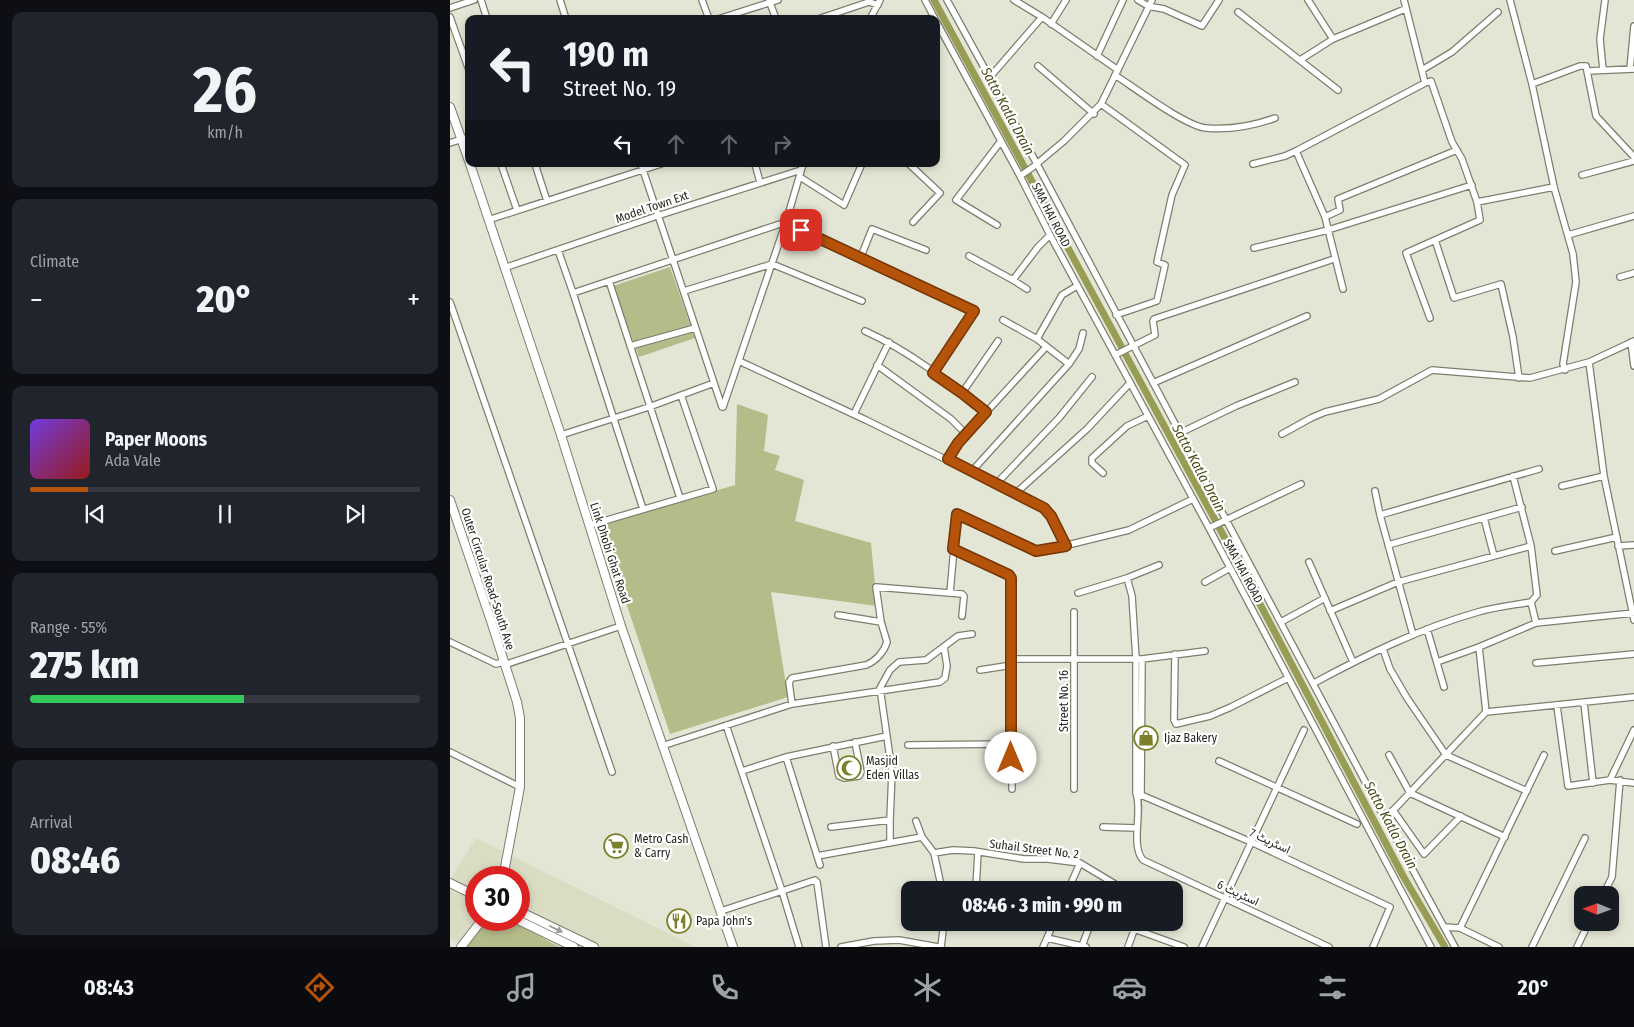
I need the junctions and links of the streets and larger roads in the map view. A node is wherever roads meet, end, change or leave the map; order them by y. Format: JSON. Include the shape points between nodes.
{"nodes":[{"id":1,"x":474,"y":0,"type":"edge"},
{"id":2,"x":480,"y":0,"type":"edge"},
{"id":3,"x":560,"y":0,"type":"edge"},
{"id":4,"x":702,"y":0,"type":"edge"},
{"id":5,"x":778,"y":0,"type":"edge"},
{"id":6,"x":925,"y":0,"type":"edge"},
{"id":7,"x":946,"y":0,"type":"edge"},
{"id":8,"x":1014,"y":0,"type":"edge"},
{"id":9,"x":1066,"y":0,"type":"edge"},
{"id":10,"x":1123,"y":0,"type":"edge"},
{"id":11,"x":1138,"y":0,"type":"edge"},
{"id":12,"x":1152,"y":0,"type":"edge"},
{"id":13,"x":1219,"y":0,"type":"edge"},
{"id":14,"x":1308,"y":0,"type":"edge"},
{"id":15,"x":1404,"y":0,"type":"edge"},
{"id":16,"x":1510,"y":0,"type":"edge"},
{"id":17,"x":1605,"y":0,"type":"edge"},
{"id":18,"x":770,"y":1,"type":"edge"},
{"id":19,"x":879,"y":3,"type":"edge"},
{"id":20,"x":1148,"y":6,"type":"junction"},
{"id":21,"x":450,"y":8,"type":"edge"},
{"id":22,"x":1405,"y":9,"type":"junction"},
{"id":23,"x":742,"y":11,"type":"junction"},
{"id":24,"x":1238,"y":12,"type":"dead end"},
{"id":25,"x":1498,"y":12,"type":"dead end"},
{"id":26,"x":486,"y":15,"type":"edge"},
{"id":27,"x":565,"y":15,"type":"edge"},
{"id":28,"x":708,"y":15,"type":"edge"},
{"id":29,"x":730,"y":15,"type":"edge"},
{"id":30,"x":743,"y":15,"type":"edge"},
{"id":31,"x":775,"y":15,"type":"edge"},
{"id":32,"x":830,"y":15,"type":"edge"},
{"id":33,"x":872,"y":15,"type":"edge"},
{"id":34,"x":933,"y":15,"type":"edge"},
{"id":35,"x":450,"y":17,"type":"edge"},
{"id":36,"x":1042,"y":17,"type":"junction"},
{"id":37,"x":1051,"y":24,"type":"junction"},
{"id":38,"x":1634,"y":26,"type":"edge"},
{"id":39,"x":940,"y":27,"type":"edge"},
{"id":40,"x":1333,"y":39,"type":"junction"},
{"id":41,"x":1096,"y":56,"type":"junction"},
{"id":42,"x":465,"y":59,"type":"edge"},
{"id":43,"x":1300,"y":60,"type":"junction"},
{"id":44,"x":1038,"y":66,"type":"dead end"},
{"id":45,"x":1632,"y":69,"type":"edge"},
{"id":46,"x":1422,"y":70,"type":"junction"},
{"id":47,"x":1603,"y":70,"type":"junction"},
{"id":48,"x":1588,"y":71,"type":"junction"},
{"id":49,"x":1116,"y":73,"type":"junction"},
{"id":50,"x":990,"y":77,"type":"junction"},
{"id":51,"x":1424,"y":83,"type":"junction"},
{"id":52,"x":1532,"y":84,"type":"junction"},
{"id":53,"x":1338,"y":90,"type":"dead end"},
{"id":54,"x":1101,"y":104,"type":"junction"},
{"id":55,"x":450,"y":107,"type":"edge"},
{"id":56,"x":1094,"y":114,"type":"junction"},
{"id":57,"x":1275,"y":118,"type":"dead end"},
{"id":58,"x":465,"y":138,"type":"edge"},
{"id":59,"x":1001,"y":141,"type":"junction"},
{"id":60,"x":450,"y":143,"type":"edge"},
{"id":61,"x":1457,"y":150,"type":"junction"},
{"id":62,"x":1296,"y":151,"type":"junction"},
{"id":63,"x":1634,"y":159,"type":"edge"},
{"id":64,"x":1253,"y":164,"type":"dead end"},
{"id":65,"x":1035,"y":165,"type":"junction"},
{"id":66,"x":470,"y":167,"type":"edge"},
{"id":67,"x":502,"y":167,"type":"edge"},
{"id":68,"x":536,"y":167,"type":"edge"},
{"id":69,"x":642,"y":167,"type":"edge"},
{"id":70,"x":756,"y":167,"type":"edge"},
{"id":71,"x":802,"y":167,"type":"edge"},
{"id":72,"x":861,"y":167,"type":"edge"},
{"id":73,"x":912,"y":167,"type":"edge"},
{"id":74,"x":1022,"y":174,"type":"junction"},
{"id":75,"x":1582,"y":175,"type":"dead end"},
{"id":76,"x":800,"y":177,"type":"junction"},
{"id":77,"x":760,"y":182,"type":"junction"},
{"id":78,"x":1472,"y":185,"type":"junction"},
{"id":79,"x":1554,"y":187,"type":"junction"},
{"id":80,"x":547,"y":200,"type":"junction"},
{"id":81,"x":1477,"y":202,"type":"junction"},
{"id":82,"x":517,"y":210,"type":"junction"},
{"id":83,"x":658,"y":216,"type":"junction"},
{"id":84,"x":1634,"y":216,"type":"edge"},
{"id":85,"x":1325,"y":217,"type":"junction"},
{"id":86,"x":488,"y":220,"type":"junction"},
{"id":87,"x":786,"y":222,"type":"junction"},
{"id":88,"x":913,"y":222,"type":"dead end"},
{"id":89,"x":997,"y":225,"type":"dead end"},
{"id":90,"x":1328,"y":230,"type":"junction"},
{"id":91,"x":1050,"y":235,"type":"junction"},
{"id":92,"x":1568,"y":236,"type":"junction"},
{"id":93,"x":1435,"y":240,"type":"junction"},
{"id":94,"x":1254,"y":248,"type":"dead end"},
{"id":95,"x":558,"y":250,"type":"junction"},
{"id":96,"x":926,"y":250,"type":"dead end"},
{"id":97,"x":969,"y":256,"type":"dead end"},
{"id":98,"x":672,"y":259,"type":"junction"},
{"id":99,"x":860,"y":259,"type":"junction"},
{"id":100,"x":1334,"y":259,"type":"junction"},
{"id":101,"x":772,"y":264,"type":"junction"},
{"id":102,"x":504,"y":268,"type":"junction"},
{"id":103,"x":1634,"y":272,"type":"edge"},
{"id":104,"x":1620,"y":277,"type":"dead end"},
{"id":105,"x":1013,"y":280,"type":"junction"},
{"id":106,"x":609,"y":281,"type":"junction"},
{"id":107,"x":1077,"y":286,"type":"junction"},
{"id":108,"x":1027,"y":289,"type":"dead end"},
{"id":109,"x":1343,"y":289,"type":"dead end"},
{"id":110,"x":684,"y":292,"type":"junction"},
{"id":111,"x":573,"y":293,"type":"junction"},
{"id":112,"x":862,"y":301,"type":"dead end"},
{"id":113,"x":450,"y":302,"type":"edge"},
{"id":114,"x":1116,"y":315,"type":"junction"},
{"id":115,"x":1307,"y":316,"type":"dead end"},
{"id":116,"x":1430,"y":318,"type":"dead end"},
{"id":117,"x":1003,"y":320,"type":"dead end"},
{"id":118,"x":695,"y":328,"type":"junction"},
{"id":119,"x":865,"y":331,"type":"dead end"},
{"id":120,"x":1083,"y":333,"type":"dead end"},
{"id":121,"x":1037,"y":339,"type":"junction"},
{"id":122,"x":998,"y":341,"type":"dead end"},
{"id":123,"x":889,"y":342,"type":"junction"},
{"id":124,"x":1633,"y":342,"type":"edge"},
{"id":125,"x":630,"y":346,"type":"junction"},
{"id":126,"x":1046,"y":347,"type":"junction"},
{"id":127,"x":1131,"y":347,"type":"junction"},
{"id":128,"x":1117,"y":354,"type":"junction"},
{"id":129,"x":739,"y":361,"type":"junction"},
{"id":130,"x":1589,"y":362,"type":"junction"},
{"id":131,"x":1069,"y":364,"type":"junction"},
{"id":132,"x":877,"y":365,"type":"junction"},
{"id":133,"x":1634,"y":366,"type":"edge"},
{"id":134,"x":1565,"y":370,"type":"junction"},
{"id":135,"x":933,"y":373,"type":"junction"},
{"id":136,"x":1092,"y":377,"type":"dead end"},
{"id":137,"x":1519,"y":378,"type":"junction"},
{"id":138,"x":1130,"y":382,"type":"junction"},
{"id":139,"x":1153,"y":382,"type":"junction"},
{"id":140,"x":1295,"y":382,"type":"dead end"},
{"id":141,"x":714,"y":383,"type":"junction"},
{"id":142,"x":962,"y":393,"type":"junction"},
{"id":143,"x":681,"y":395,"type":"junction"},
{"id":144,"x":649,"y":407,"type":"junction"},
{"id":145,"x":986,"y":412,"type":"junction"},
{"id":146,"x":854,"y":414,"type":"junction"},
{"id":147,"x":1148,"y":416,"type":"junction"},
{"id":148,"x":614,"y":418,"type":"junction"},
{"id":149,"x":1180,"y":433,"type":"junction"},
{"id":150,"x":966,"y":434,"type":"junction"},
{"id":151,"x":1282,"y":434,"type":"dead end"},
{"id":152,"x":560,"y":435,"type":"junction"},
{"id":153,"x":948,"y":459,"type":"junction"},
{"id":154,"x":1538,"y":469,"type":"dead end"},
{"id":155,"x":972,"y":471,"type":"junction"},
{"id":156,"x":1102,"y":473,"type":"dead end"},
{"id":157,"x":1513,"y":476,"type":"junction"},
{"id":158,"x":1604,"y":476,"type":"junction"},
{"id":159,"x":997,"y":483,"type":"junction"},
{"id":160,"x":1302,"y":484,"type":"dead end"},
{"id":161,"x":1562,"y":486,"type":"dead end"},
{"id":162,"x":1375,"y":491,"type":"dead end"},
{"id":163,"x":1016,"y":493,"type":"junction"},
{"id":164,"x":680,"y":498,"type":"junction"},
{"id":165,"x":1193,"y":499,"type":"junction"},
{"id":166,"x":450,"y":500,"type":"edge"},
{"id":167,"x":1522,"y":507,"type":"junction"},
{"id":168,"x":643,"y":509,"type":"junction"},
{"id":169,"x":1380,"y":516,"type":"junction"},
{"id":170,"x":1484,"y":518,"type":"junction"},
{"id":171,"x":1224,"y":521,"type":"junction"},
{"id":172,"x":590,"y":524,"type":"junction"},
{"id":173,"x":1211,"y":528,"type":"junction"},
{"id":174,"x":1617,"y":537,"type":"junction"},
{"id":175,"x":1388,"y":545,"type":"junction"},
{"id":176,"x":1634,"y":545,"type":"edge"},
{"id":177,"x":1066,"y":546,"type":"junction"},
{"id":178,"x":1531,"y":546,"type":"junction"},
{"id":179,"x":1618,"y":546,"type":"junction"},
{"id":180,"x":953,"y":549,"type":"junction"},
{"id":181,"x":1555,"y":551,"type":"dead end"},
{"id":182,"x":1494,"y":556,"type":"junction"},
{"id":183,"x":1309,"y":562,"type":"dead end"},
{"id":184,"x":1159,"y":565,"type":"dead end"},
{"id":185,"x":1230,"y":568,"type":"junction"},
{"id":186,"x":1127,"y":578,"type":"junction"},
{"id":187,"x":1205,"y":582,"type":"dead end"},
{"id":188,"x":1398,"y":582,"type":"junction"},
{"id":189,"x":950,"y":593,"type":"junction"},
{"id":190,"x":1078,"y":593,"type":"dead end"},
{"id":191,"x":1324,"y":598,"type":"junction"},
{"id":192,"x":1531,"y":602,"type":"junction"},
{"id":193,"x":1330,"y":611,"type":"junction"},
{"id":194,"x":1074,"y":612,"type":"dead end"},
{"id":195,"x":1634,"y":613,"type":"edge"},
{"id":196,"x":838,"y":615,"type":"dead end"},
{"id":197,"x":962,"y":616,"type":"dead end"},
{"id":198,"x":1634,"y":620,"type":"edge"},
{"id":199,"x":882,"y":622,"type":"junction"},
{"id":200,"x":1281,"y":622,"type":"junction"},
{"id":201,"x":1536,"y":623,"type":"junction"},
{"id":202,"x":621,"y":626,"type":"junction"},
{"id":203,"x":1427,"y":629,"type":"junction"},
{"id":204,"x":972,"y":634,"type":"dead end"},
{"id":205,"x":1413,"y":635,"type":"junction"},
{"id":206,"x":450,"y":642,"type":"edge"},
{"id":207,"x":568,"y":643,"type":"junction"},
{"id":208,"x":944,"y":647,"type":"junction"},
{"id":209,"x":1480,"y":647,"type":"junction"},
{"id":210,"x":1383,"y":649,"type":"junction"},
{"id":211,"x":1205,"y":651,"type":"dead end"},
{"id":212,"x":1175,"y":654,"type":"junction"},
{"id":213,"x":1634,"y":654,"type":"edge"},
{"id":214,"x":1074,"y":659,"type":"junction"},
{"id":215,"x":1139,"y":659,"type":"junction"},
{"id":216,"x":1012,"y":662,"type":"junction"},
{"id":217,"x":1353,"y":662,"type":"junction"},
{"id":218,"x":1437,"y":662,"type":"junction"},
{"id":219,"x":504,"y":663,"type":"junction"},
{"id":220,"x":1536,"y":663,"type":"dead end"},
{"id":221,"x":980,"y":670,"type":"dead end"},
{"id":222,"x":1288,"y":678,"type":"junction"},
{"id":223,"x":1314,"y":683,"type":"junction"},
{"id":224,"x":1444,"y":687,"type":"dead end"},
{"id":225,"x":881,"y":692,"type":"junction"},
{"id":226,"x":1634,"y":697,"type":"edge"},
{"id":227,"x":1584,"y":703,"type":"junction"},
{"id":228,"x":792,"y":704,"type":"junction"},
{"id":229,"x":1557,"y":706,"type":"junction"},
{"id":230,"x":1486,"y":712,"type":"junction"},
{"id":231,"x":726,"y":725,"type":"junction"},
{"id":232,"x":1304,"y":730,"type":"dead end"},
{"id":233,"x":1634,"y":730,"type":"edge"},
{"id":234,"x":887,"y":736,"type":"junction"},
{"id":235,"x":855,"y":742,"type":"junction"},
{"id":236,"x":1011,"y":744,"type":"junction"},
{"id":237,"x":908,"y":745,"type":"dead end"},
{"id":238,"x":662,"y":746,"type":"junction"},
{"id":239,"x":833,"y":746,"type":"junction"},
{"id":240,"x":450,"y":752,"type":"edge"},
{"id":241,"x":1389,"y":755,"type":"dead end"},
{"id":242,"x":1544,"y":755,"type":"dead end"},
{"id":243,"x":1446,"y":756,"type":"junction"},
{"id":244,"x":786,"y":757,"type":"junction"},
{"id":245,"x":1219,"y":761,"type":"dead end"},
{"id":246,"x":742,"y":771,"type":"junction"},
{"id":247,"x":612,"y":772,"type":"dead end"},
{"id":248,"x":1610,"y":780,"type":"junction"},
{"id":249,"x":1620,"y":780,"type":"junction"},
{"id":250,"x":1593,"y":783,"type":"junction"},
{"id":251,"x":1634,"y":783,"type":"edge"},
{"id":252,"x":520,"y":787,"type":"junction"},
{"id":253,"x":1012,"y":788,"type":"dead end"},
{"id":254,"x":1277,"y":788,"type":"junction"},
{"id":255,"x":1074,"y":789,"type":"dead end"},
{"id":256,"x":1410,"y":792,"type":"junction"},
{"id":257,"x":1527,"y":792,"type":"junction"},
{"id":258,"x":1140,"y":796,"type":"junction"},
{"id":259,"x":1393,"y":810,"type":"junction"},
{"id":260,"x":1461,"y":816,"type":"junction"},
{"id":261,"x":1384,"y":819,"type":"junction"},
{"id":262,"x":890,"y":820,"type":"junction"},
{"id":263,"x":916,"y":820,"type":"dead end"},
{"id":264,"x":1357,"y":824,"type":"dead end"},
{"id":265,"x":831,"y":827,"type":"dead end"},
{"id":266,"x":1103,"y":828,"type":"dead end"},
{"id":267,"x":1137,"y":828,"type":"junction"},
{"id":268,"x":1505,"y":836,"type":"junction"},
{"id":269,"x":922,"y":837,"type":"junction"},
{"id":270,"x":1585,"y":838,"type":"dead end"},
{"id":271,"x":1251,"y":842,"type":"junction"},
{"id":272,"x":890,"y":843,"type":"junction"},
{"id":273,"x":978,"y":852,"type":"junction"},
{"id":274,"x":934,"y":853,"type":"junction"},
{"id":275,"x":817,"y":856,"type":"junction"},
{"id":276,"x":1080,"y":863,"type":"junction"},
{"id":277,"x":820,"y":865,"type":"dead end"},
{"id":278,"x":503,"y":866,"type":"edge"},
{"id":279,"x":940,"y":881,"type":"edge"},
{"id":280,"x":976,"y":881,"type":"edge"},
{"id":281,"x":1072,"y":881,"type":"edge"},
{"id":282,"x":1110,"y":881,"type":"edge"},
{"id":283,"x":450,"y":883,"type":"edge"},
{"id":284,"x":1608,"y":886,"type":"edge"},
{"id":285,"x":465,"y":890,"type":"edge"},
{"id":286,"x":782,"y":890,"type":"junction"},
{"id":287,"x":1225,"y":898,"type":"junction"},
{"id":288,"x":720,"y":911,"type":"junction"},
{"id":289,"x":530,"y":916,"type":"edge"},
{"id":290,"x":530,"y":926,"type":"edge"},
{"id":291,"x":1444,"y":926,"type":"junction"},
{"id":292,"x":1460,"y":928,"type":"junction"},
{"id":293,"x":473,"y":931,"type":"edge"},
{"id":294,"x":942,"y":931,"type":"edge"},
{"id":295,"x":1050,"y":931,"type":"edge"},
{"id":296,"x":1088,"y":931,"type":"edge"},
{"id":297,"x":1134,"y":931,"type":"edge"},
{"id":298,"x":1137,"y":931,"type":"edge"},
{"id":299,"x":1585,"y":931,"type":"edge"},
{"id":300,"x":1047,"y":938,"type":"junction"},
{"id":301,"x":1172,"y":944,"type":"edge"},
{"id":302,"x":460,"y":947,"type":"edge"},
{"id":303,"x":574,"y":947,"type":"edge"},
{"id":304,"x":594,"y":947,"type":"edge"},
{"id":305,"x":733,"y":947,"type":"edge"},
{"id":306,"x":799,"y":947,"type":"edge"},
{"id":307,"x":826,"y":947,"type":"edge"},
{"id":308,"x":841,"y":947,"type":"edge"},
{"id":309,"x":939,"y":947,"type":"edge"},
{"id":310,"x":1043,"y":947,"type":"edge"},
{"id":311,"x":1084,"y":947,"type":"edge"},
{"id":312,"x":1128,"y":947,"type":"edge"},
{"id":313,"x":1184,"y":947,"type":"edge"},
{"id":314,"x":1202,"y":947,"type":"edge"},
{"id":315,"x":1329,"y":947,"type":"edge"},
{"id":316,"x":1373,"y":947,"type":"edge"},
{"id":317,"x":1431,"y":947,"type":"edge"},
{"id":318,"x":1455,"y":947,"type":"edge"},
{"id":319,"x":1499,"y":947,"type":"edge"},
{"id":320,"x":1532,"y":947,"type":"edge"},
{"id":321,"x":1577,"y":947,"type":"edge"}],
"edges":[{"from":1,"to":21,"type":"street"},
{"from":2,"to":26,"type":"street"},
{"from":3,"to":27,"type":"street"},
{"from":4,"to":28,"type":"street"},
{"from":5,"to":18,"type":"street"},
{"from":6,"to":34,"type":"street","name":"SMA HAI ROAD"},
{"from":7,"to":50,"type":"street"},
{"from":8,"to":36,"type":"street"},
{"from":9,"to":37,"type":"street"},
{"from":10,"to":41,"type":"street"},
{"from":11,"to":20,"type":"street"},
{"from":12,"to":20,"type":"street"},
{"from":13,"to":20,"type":"street","via":[[1202,26],[1164,9]]},
{"from":14,"to":40,"type":"street"},
{"from":15,"to":22,"type":"street"},
{"from":16,"to":52,"type":"street"},
{"from":17,"to":47,"type":"street","via":[[1600,39]]},
{"from":18,"to":23,"type":"street"},
{"from":18,"to":31,"type":"street"},
{"from":19,"to":32,"type":"street","via":[[869,2]]},
{"from":19,"to":33,"type":"street"},
{"from":20,"to":49,"type":"street"},
{"from":22,"to":40,"type":"street"},
{"from":22,"to":46,"type":"street"},
{"from":23,"to":29,"type":"street"},
{"from":23,"to":30,"type":"street"},
{"from":24,"to":43,"type":"street"},
{"from":25,"to":46,"type":"street","via":[[1452,52]]},
{"from":35,"to":42,"type":"street"},
{"from":36,"to":37,"type":"street"},
{"from":36,"to":50,"type":"street"},
{"from":37,"to":41,"type":"street"},
{"from":38,"to":45,"type":"street"},
{"from":39,"to":59,"type":"street","name":"SMA HAI ROAD"},
{"from":40,"to":43,"type":"street"},
{"from":41,"to":49,"type":"street"},
{"from":43,"to":53,"type":"street"},
{"from":44,"to":56,"type":"street"},
{"from":45,"to":47,"type":"street"},
{"from":46,"to":51,"type":"street"},
{"from":47,"to":48,"type":"street"},
{"from":48,"to":52,"type":"street","via":[[1586,66],[1582,66]]},
{"from":48,"to":63,"type":"street","via":[[1596,116]]},
{"from":49,"to":54,"type":"street"},
{"from":49,"to":57,"type":"street","via":[[1163,107],[1204,128],[1235,128]]},
{"from":50,"to":65,"type":"street"},
{"from":51,"to":61,"type":"street","via":[[1431,81]]},
{"from":51,"to":62,"type":"street"},
{"from":52,"to":79,"type":"street"},
{"from":54,"to":56,"type":"street"},
{"from":54,"to":114,"type":"street","via":[[1185,165],[1172,195],[1159,249],[1157,262],[1165,265],[1156,301]]},
{"from":55,"to":58,"type":"street","name":"Link Dhobi Ghat Road"},
{"from":56,"to":65,"type":"street"},
{"from":58,"to":60,"type":"street"},
{"from":59,"to":74,"type":"street","name":"SMA HAI ROAD"},
{"from":59,"to":89,"type":"street","via":[[956,200]]},
{"from":61,"to":78,"type":"street"},
{"from":61,"to":85,"type":"street","via":[[1338,199],[1340,210]]},
{"from":62,"to":64,"type":"street"},
{"from":62,"to":85,"type":"street"},
{"from":63,"to":75,"type":"street"},
{"from":65,"to":74,"type":"street"},
{"from":65,"to":114,"type":"street"},
{"from":66,"to":86,"type":"street","name":"Link Dhobi Ghat Road"},
{"from":67,"to":82,"type":"street"},
{"from":68,"to":80,"type":"street"},
{"from":69,"to":80,"type":"street"},
{"from":69,"to":83,"type":"street"},
{"from":70,"to":77,"type":"street"},
{"from":71,"to":76,"type":"street"},
{"from":71,"to":77,"type":"street","name":"Model Town Ext"},
{"from":72,"to":76,"type":"street","via":[[844,205]]},
{"from":73,"to":88,"type":"street","via":[[940,193]]},
{"from":74,"to":91,"type":"street","name":"SMA HAI ROAD"},
{"from":76,"to":87,"type":"street"},
{"from":77,"to":83,"type":"street","name":"Model Town Ext"},
{"from":78,"to":81,"type":"street"},
{"from":78,"to":90,"type":"street"},
{"from":79,"to":81,"type":"street"},
{"from":79,"to":92,"type":"street"},
{"from":80,"to":82,"type":"street"},
{"from":81,"to":93,"type":"street","via":[[1480,220]]},
{"from":82,"to":86,"type":"street"},
{"from":83,"to":95,"type":"street","name":"Model Town Ext"},
{"from":83,"to":98,"type":"street"},
{"from":84,"to":92,"type":"street"},
{"from":85,"to":90,"type":"street"},
{"from":86,"to":102,"type":"street","name":"Link Dhobi Ghat Road"},
{"from":87,"to":98,"type":"street"},
{"from":87,"to":99,"type":"street"},
{"from":87,"to":101,"type":"street"},
{"from":90,"to":94,"type":"street"},
{"from":90,"to":100,"type":"street"},
{"from":91,"to":105,"type":"street"},
{"from":91,"to":107,"type":"street","name":"SMA HAI ROAD"},
{"from":92,"to":134,"type":"street","via":[[1576,282],[1563,364]]},
{"from":93,"to":116,"type":"street","via":[[1406,252]]},
{"from":93,"to":137,"type":"street","via":[[1454,298],[1501,284]]},
{"from":95,"to":102,"type":"street","name":"Model Town Ext"},
{"from":95,"to":111,"type":"street"},
{"from":96,"to":99,"type":"street","via":[[872,229]]},
{"from":97,"to":105,"type":"street"},
{"from":98,"to":106,"type":"street"},
{"from":98,"to":110,"type":"street"},
{"from":99,"to":135,"type":"street","via":[[974,311]]},
{"from":100,"to":109,"type":"street"},
{"from":100,"to":127,"type":"street","via":[[1158,317],[1153,321],[1155,335]]},
{"from":101,"to":110,"type":"street"},
{"from":101,"to":112,"type":"street"},
{"from":101,"to":129,"type":"street"},
{"from":102,"to":152,"type":"street","name":"Link Dhobi Ghat Road"},
{"from":103,"to":104,"type":"street"},
{"from":105,"to":108,"type":"street"},
{"from":106,"to":111,"type":"street"},
{"from":106,"to":125,"type":"street"},
{"from":107,"to":121,"type":"street","via":[[1062,295]]},
{"from":107,"to":128,"type":"street","name":"SMA HAI ROAD"},
{"from":110,"to":118,"type":"street"},
{"from":111,"to":148,"type":"street"},
{"from":113,"to":207,"type":"street"},
{"from":114,"to":127,"type":"street"},
{"from":115,"to":139,"type":"street"},
{"from":117,"to":121,"type":"street"},
{"from":118,"to":125,"type":"street"},
{"from":118,"to":141,"type":"street"},
{"from":119,"to":123,"type":"street"},
{"from":120,"to":131,"type":"street","via":[[1079,349]]},
{"from":121,"to":126,"type":"street"},
{"from":122,"to":142,"type":"street"},
{"from":123,"to":132,"type":"street"},
{"from":123,"to":135,"type":"street"},
{"from":124,"to":130,"type":"street"},
{"from":124,"to":133,"type":"street"},
{"from":125,"to":144,"type":"street"},
{"from":126,"to":131,"type":"street"},
{"from":126,"to":145,"type":"street"},
{"from":127,"to":128,"type":"street"},
{"from":127,"to":139,"type":"street"},
{"from":128,"to":138,"type":"street","name":"SMA HAI ROAD"},
{"from":129,"to":141,"type":"street","via":[[724,407]]},
{"from":129,"to":146,"type":"street"},
{"from":130,"to":134,"type":"street"},
{"from":130,"to":158,"type":"street"},
{"from":131,"to":155,"type":"street"},
{"from":132,"to":146,"type":"street"},
{"from":132,"to":150,"type":"street","via":[[951,419]]},
{"from":134,"to":137,"type":"street"},
{"from":135,"to":142,"type":"street"},
{"from":136,"to":159,"type":"street"},
{"from":137,"to":151,"type":"street","via":[[1432,370],[1379,399],[1325,412]]},
{"from":138,"to":147,"type":"street","name":"SMA HAI ROAD"},
{"from":138,"to":163,"type":"street","via":[[1088,429]]},
{"from":139,"to":149,"type":"street"},
{"from":140,"to":149,"type":"street"},
{"from":141,"to":143,"type":"street"},
{"from":142,"to":145,"type":"street"},
{"from":143,"to":144,"type":"street"},
{"from":143,"to":164,"type":"street","via":[[713,489]]},
{"from":144,"to":148,"type":"street"},
{"from":144,"to":164,"type":"street"},
{"from":145,"to":150,"type":"street"},
{"from":146,"to":153,"type":"street"},
{"from":147,"to":156,"type":"street","via":[[1126,426],[1092,458],[1092,463]]},
{"from":147,"to":165,"type":"street","name":"SMA HAI ROAD"},
{"from":148,"to":152,"type":"street"},
{"from":148,"to":168,"type":"street"},
{"from":149,"to":171,"type":"street"},
{"from":150,"to":153,"type":"street"},
{"from":152,"to":172,"type":"street","name":"Link Dhobi Ghat Road"},
{"from":153,"to":155,"type":"street"},
{"from":154,"to":157,"type":"street"},
{"from":155,"to":159,"type":"street"},
{"from":157,"to":167,"type":"street"},
{"from":157,"to":169,"type":"street"},
{"from":158,"to":161,"type":"street"},
{"from":158,"to":174,"type":"street"},
{"from":159,"to":163,"type":"street"},
{"from":160,"to":171,"type":"street"},
{"from":162,"to":169,"type":"street"},
{"from":163,"to":177,"type":"street","via":[[1048,512]]},
{"from":164,"to":168,"type":"street"},
{"from":165,"to":173,"type":"street","name":"SMA HAI ROAD"},
{"from":165,"to":177,"type":"street","via":[[1129,530]]},
{"from":166,"to":219,"type":"street","name":"Outer Circular Road-South Ave"},
{"from":167,"to":170,"type":"street"},
{"from":167,"to":178,"type":"street"},
{"from":168,"to":172,"type":"street"},
{"from":169,"to":175,"type":"street"},
{"from":170,"to":175,"type":"street"},
{"from":170,"to":182,"type":"street"},
{"from":171,"to":173,"type":"street"},
{"from":171,"to":200,"type":"street"},
{"from":172,"to":202,"type":"street","name":"Link Dhobi Ghat Road"},
{"from":173,"to":185,"type":"street","name":"SMA HAI ROAD"},
{"from":174,"to":179,"type":"street"},
{"from":174,"to":181,"type":"street"},
{"from":175,"to":188,"type":"street"},
{"from":176,"to":179,"type":"street"},
{"from":177,"to":180,"type":"street","via":[[1036,551],[957,514]]},
{"from":178,"to":182,"type":"street"},
{"from":178,"to":192,"type":"street","via":[[1537,595]]},
{"from":179,"to":195,"type":"street"},
{"from":180,"to":189,"type":"street"},
{"from":180,"to":216,"type":"street","via":[[1011,578]]},
{"from":182,"to":188,"type":"street"},
{"from":183,"to":191,"type":"street"},
{"from":184,"to":186,"type":"street"},
{"from":185,"to":187,"type":"street"},
{"from":185,"to":222,"type":"street","name":"SMA HAI ROAD"},
{"from":186,"to":190,"type":"street"},
{"from":186,"to":215,"type":"street"},
{"from":188,"to":193,"type":"street"},
{"from":188,"to":205,"type":"street"},
{"from":189,"to":197,"type":"street","via":[[964,594]]},
{"from":189,"to":199,"type":"street","via":[[876,587]]},
{"from":191,"to":193,"type":"street"},
{"from":191,"to":200,"type":"street"},
{"from":192,"to":201,"type":"street"},
{"from":192,"to":203,"type":"street","via":[[1480,611]]},
{"from":193,"to":217,"type":"street"},
{"from":194,"to":214,"type":"street","name":"Street No. 16"},
{"from":195,"to":198,"type":"street"},
{"from":195,"to":201,"type":"street"},
{"from":196,"to":199,"type":"street"},
{"from":199,"to":228,"type":"street","via":[[886,644],[875,660],[792,678],[789,682]]},
{"from":200,"to":223,"type":"street"},
{"from":201,"to":209,"type":"street"},
{"from":202,"to":207,"type":"street"},
{"from":202,"to":238,"type":"street","name":"Link Dhobi Ghat Road"},
{"from":203,"to":205,"type":"street"},
{"from":203,"to":218,"type":"street"},
{"from":204,"to":208,"type":"street","via":[[958,636]]},
{"from":205,"to":210,"type":"street"},
{"from":206,"to":219,"type":"street","via":[[496,664]]},
{"from":207,"to":219,"type":"street"},
{"from":207,"to":247,"type":"street"},
{"from":208,"to":225,"type":"street","via":[[926,660],[899,662],[880,688]]},
{"from":208,"to":225,"type":"street","via":[[947,666],[945,678],[940,682]]},
{"from":209,"to":218,"type":"street"},
{"from":209,"to":230,"type":"street"},
{"from":210,"to":217,"type":"street"},
{"from":210,"to":243,"type":"street","via":[[1390,669]]},
{"from":211,"to":212,"type":"street"},
{"from":212,"to":215,"type":"street"},
{"from":212,"to":222,"type":"street","via":[[1176,724],[1217,713]]},
{"from":213,"to":220,"type":"street"},
{"from":214,"to":215,"type":"street"},
{"from":214,"to":216,"type":"street"},
{"from":214,"to":255,"type":"street","name":"Street No. 16"},
{"from":215,"to":258,"type":"street","via":[[1136,793]]},
{"from":216,"to":221,"type":"street"},
{"from":216,"to":236,"type":"street"},
{"from":217,"to":223,"type":"street"},
{"from":218,"to":224,"type":"street"},
{"from":219,"to":252,"type":"street","name":"Outer Circular Road-South Ave","via":[[520,718]]},
{"from":222,"to":317,"type":"street","name":"SMA HAI ROAD"},
{"from":223,"to":261,"type":"street"},
{"from":225,"to":228,"type":"street"},
{"from":225,"to":234,"type":"street"},
{"from":226,"to":227,"type":"street"},
{"from":227,"to":229,"type":"street"},
{"from":227,"to":250,"type":"street"},
{"from":228,"to":231,"type":"street"},
{"from":229,"to":230,"type":"street"},
{"from":229,"to":250,"type":"street","via":[[1567,784]]},
{"from":230,"to":243,"type":"street"},
{"from":231,"to":238,"type":"street"},
{"from":231,"to":246,"type":"street"},
{"from":232,"to":254,"type":"street"},
{"from":233,"to":248,"type":"street"},
{"from":234,"to":235,"type":"street"},
{"from":234,"to":262,"type":"street","via":[[892,772]]},
{"from":235,"to":239,"type":"street"},
{"from":235,"to":239,"type":"street","via":[[859,776],[839,776]]},
{"from":236,"to":237,"type":"street"},
{"from":236,"to":253,"type":"street"},
{"from":238,"to":288,"type":"street","name":"Link Dhobi Ghat Road"},
{"from":239,"to":244,"type":"street"},
{"from":240,"to":252,"type":"street"},
{"from":241,"to":256,"type":"street"},
{"from":242,"to":257,"type":"street"},
{"from":243,"to":256,"type":"street"},
{"from":243,"to":257,"type":"street"},
{"from":244,"to":246,"type":"street"},
{"from":244,"to":275,"type":"street"},
{"from":245,"to":254,"type":"street"},
{"from":246,"to":286,"type":"street"},
{"from":248,"to":249,"type":"street"},
{"from":248,"to":250,"type":"street"},
{"from":249,"to":251,"type":"street"},
{"from":249,"to":284,"type":"street","via":[[1612,877]]},
{"from":252,"to":278,"type":"street","name":"Outer Circular Road-South Ave"},
{"from":254,"to":264,"type":"street"},
{"from":254,"to":271,"type":"street"},
{"from":256,"to":259,"type":"street"},
{"from":256,"to":260,"type":"street"},
{"from":257,"to":268,"type":"street"},
{"from":258,"to":267,"type":"street"},
{"from":258,"to":271,"type":"street","name":"اسٹریٹ 7"},
{"from":259,"to":260,"type":"street","via":[[1424,854]]},
{"from":259,"to":261,"type":"street"},
{"from":260,"to":268,"type":"street"},
{"from":261,"to":291,"type":"street"},
{"from":262,"to":265,"type":"street"},
{"from":262,"to":272,"type":"street"},
{"from":263,"to":269,"type":"street"},
{"from":266,"to":267,"type":"street"},
{"from":267,"to":287,"type":"street","name":"اسٹریٹ 6","via":[[1138,852],[1143,860]]},
{"from":268,"to":292,"type":"street"},
{"from":269,"to":272,"type":"street"},
{"from":269,"to":274,"type":"street"},
{"from":270,"to":320,"type":"street"},
{"from":271,"to":287,"type":"street"},
{"from":271,"to":316,"type":"street","name":"اسٹریٹ 7","via":[[1390,907]]},
{"from":272,"to":275,"type":"street"},
{"from":273,"to":274,"type":"street","name":"Suhail Street No. 2","via":[[953,850]]},
{"from":273,"to":276,"type":"street","name":"Suhail Street No. 2","via":[[1024,860]]},
{"from":273,"to":280,"type":"street"},
{"from":274,"to":279,"type":"street"},
{"from":275,"to":277,"type":"street"},
{"from":276,"to":281,"type":"street"},
{"from":276,"to":282,"type":"street","name":"Suhail Street No. 2"},
{"from":283,"to":285,"type":"street"},
{"from":286,"to":288,"type":"street"},
{"from":286,"to":306,"type":"street"},
{"from":286,"to":307,"type":"street","via":[[817,882]]},
{"from":287,"to":314,"type":"street"},
{"from":287,"to":315,"type":"street","name":"اسٹریٹ 6"},
{"from":288,"to":305,"type":"street","name":"Link Dhobi Ghat Road"},
{"from":289,"to":304,"type":"street","one_way":true},
{"from":290,"to":303,"type":"street"},
{"from":291,"to":292,"type":"street"},
{"from":291,"to":318,"type":"street"},
{"from":292,"to":319,"type":"street"},
{"from":293,"to":302,"type":"street"},
{"from":294,"to":309,"type":"street"},
{"from":295,"to":300,"type":"street"},
{"from":296,"to":311,"type":"street"},
{"from":297,"to":312,"type":"street"},
{"from":298,"to":301,"type":"street"},
{"from":299,"to":321,"type":"street"},
{"from":300,"to":310,"type":"street"},
{"from":300,"to":311,"type":"street"},
{"from":301,"to":313,"type":"street"},
{"from":308,"to":309,"type":"street","via":[[899,940]]}]}
